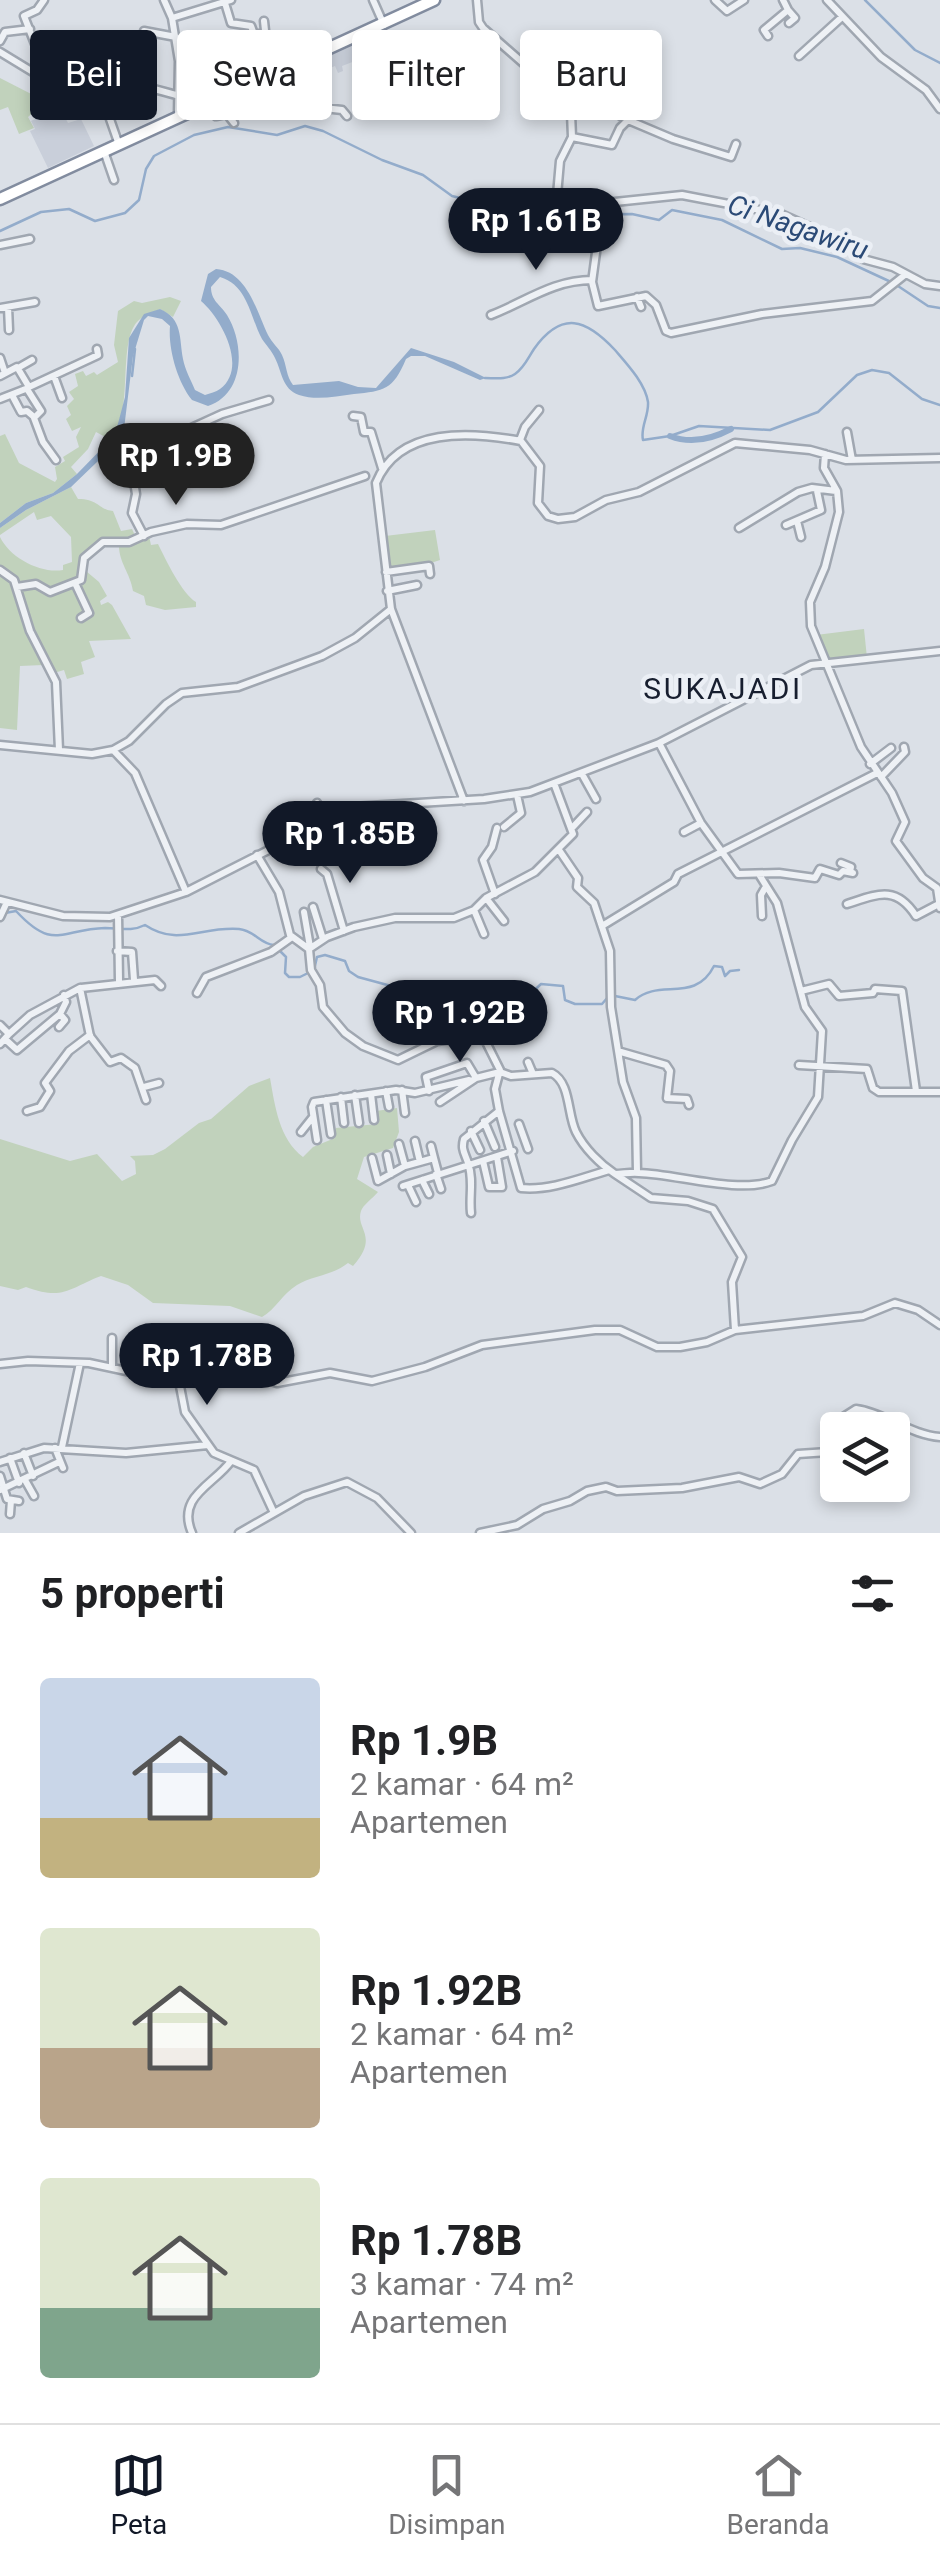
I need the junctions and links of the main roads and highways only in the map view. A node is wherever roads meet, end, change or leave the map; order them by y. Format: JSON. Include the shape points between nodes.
{"nodes":[{"id":1,"x":434,"y":0,"type":"edge"},
{"id":2,"x":0,"y":199,"type":"edge"}],
"edges":[{"from":1,"to":2,"type":"highway"}]}
